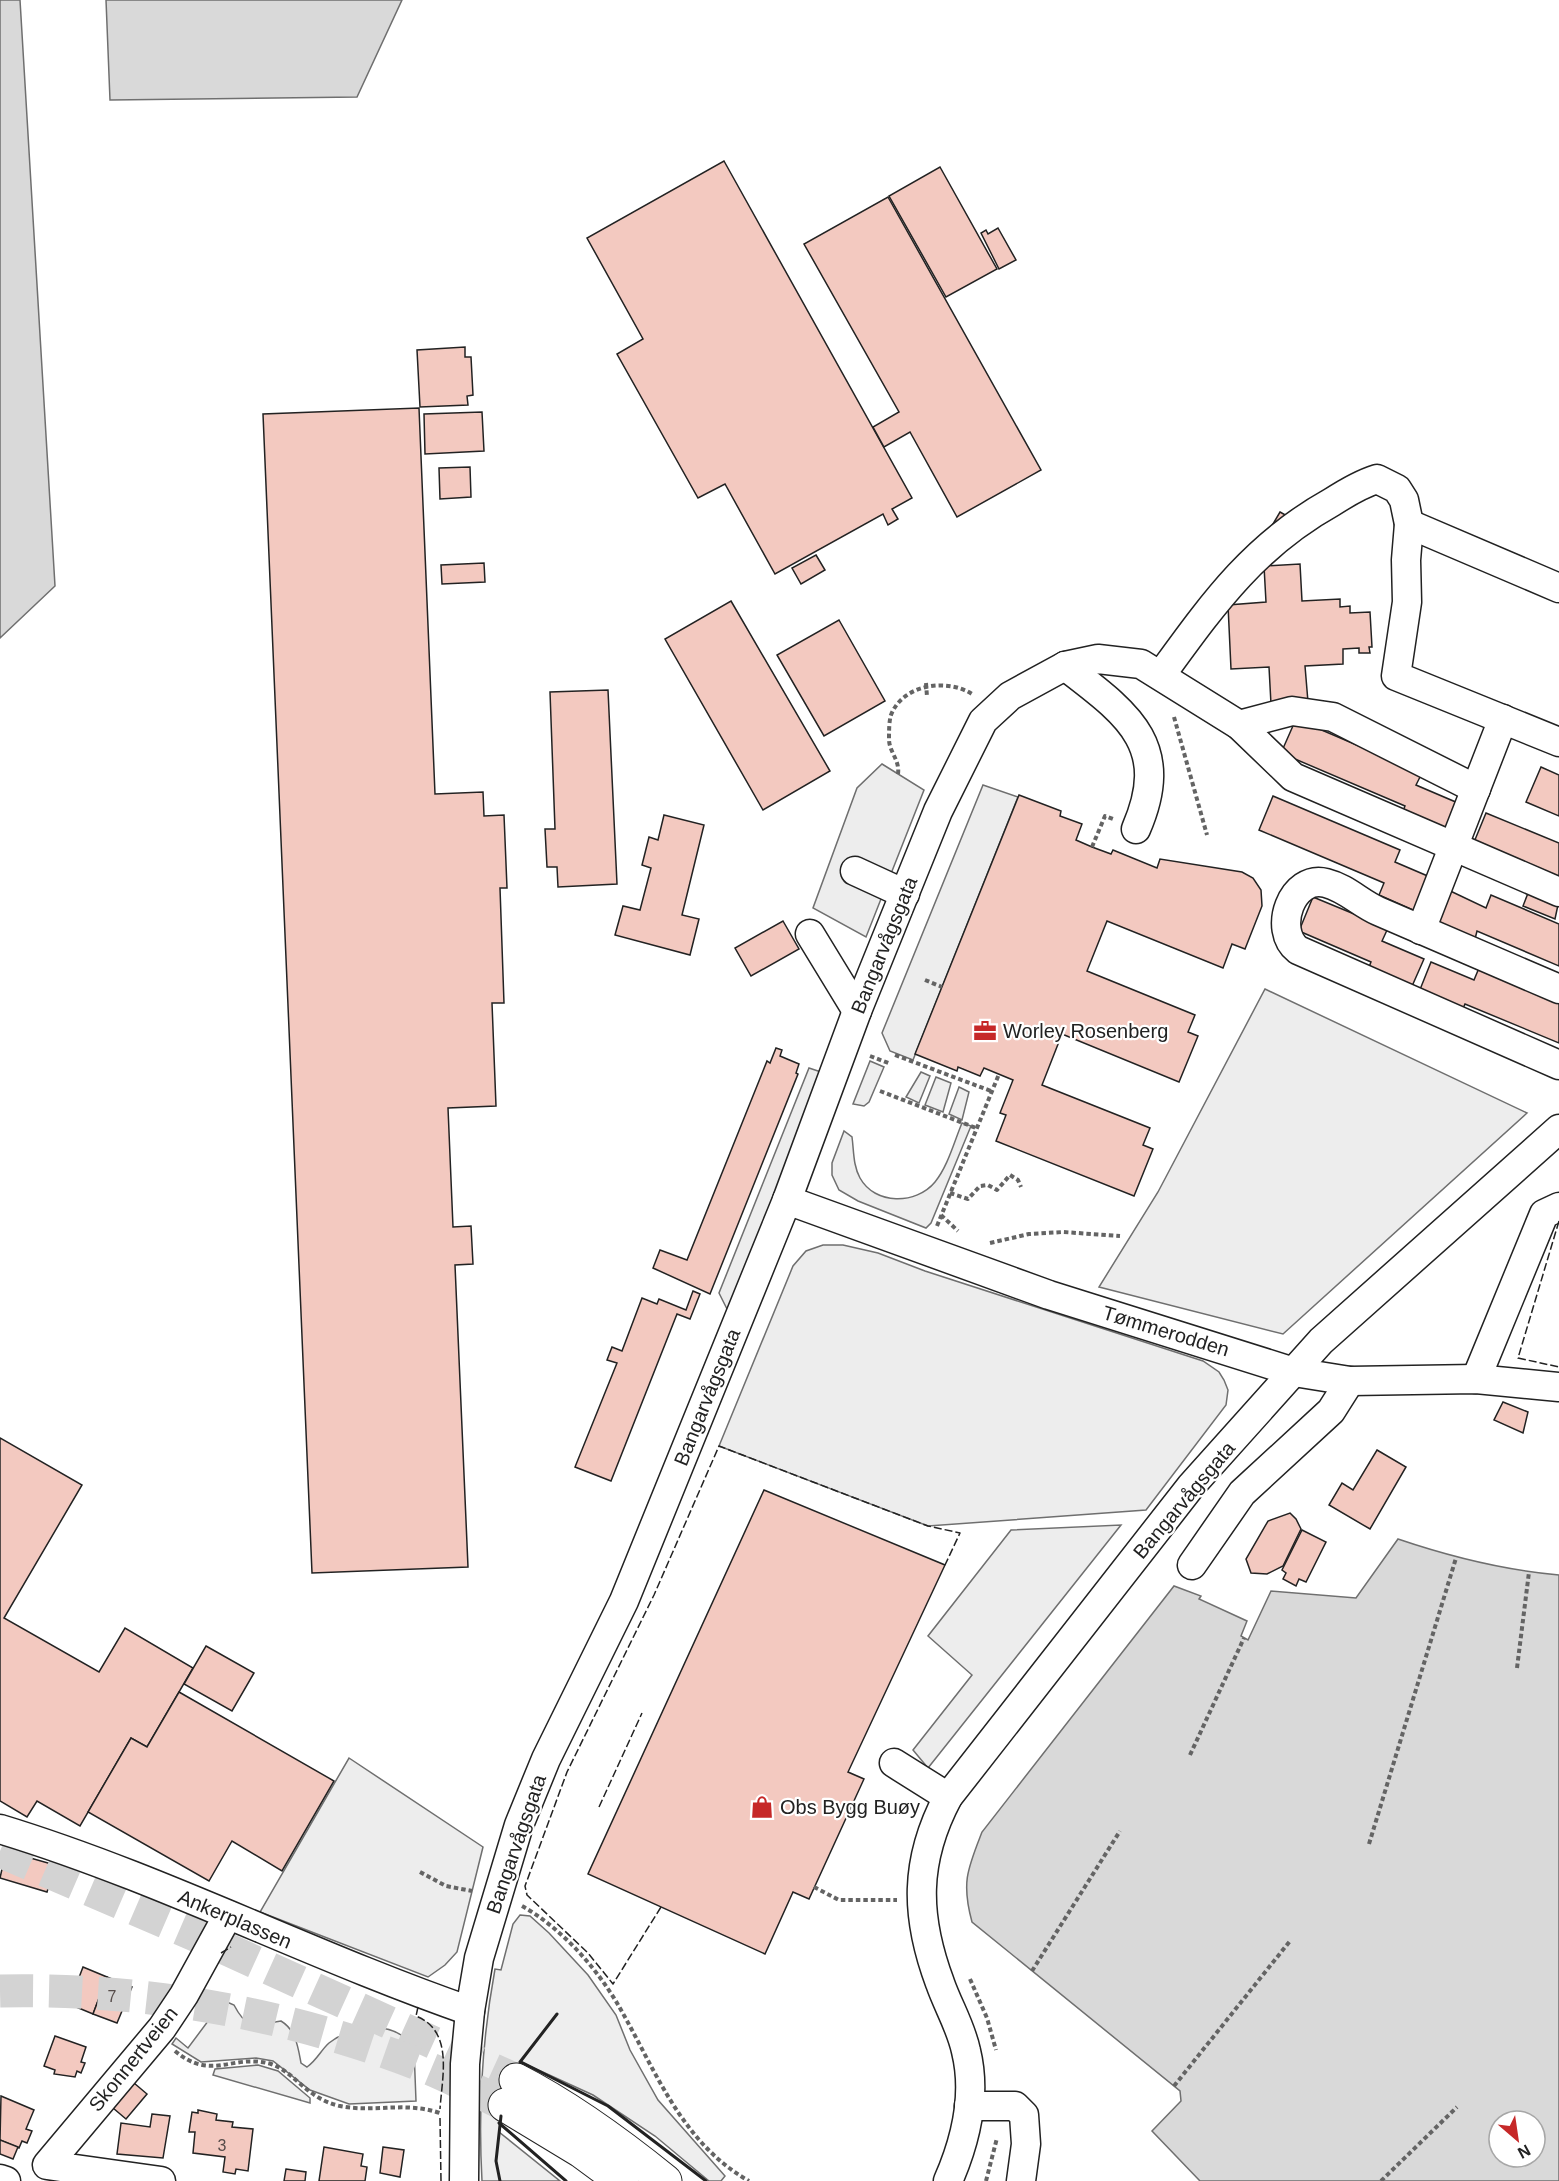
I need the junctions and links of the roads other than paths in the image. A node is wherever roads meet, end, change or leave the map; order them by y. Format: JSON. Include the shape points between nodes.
{"nodes":[{"id":1,"x":1409,"y":524,"type":"junction"},
{"id":2,"x":1559,"y":588,"type":"edge"},
{"id":3,"x":1065,"y":666,"type":"junction"},
{"id":4,"x":1161,"y":675,"type":"junction"},
{"id":5,"x":1503,"y":719,"type":"junction"},
{"id":6,"x":1239,"y":725,"type":"junction"},
{"id":7,"x":1559,"y":742,"type":"edge"},
{"id":8,"x":1476,"y":789,"type":"junction"},
{"id":9,"x":1136,"y":829,"type":"dead end"},
{"id":10,"x":1454,"y":848,"type":"junction"},
{"id":11,"x":855,"y":871,"type":"dead end"},
{"id":12,"x":1559,"y":892,"type":"edge"},
{"id":13,"x":905,"y":894,"type":"junction"},
{"id":14,"x":1421,"y":930,"type":"junction"},
{"id":15,"x":810,"y":934,"type":"dead end"},
{"id":16,"x":1559,"y":989,"type":"edge"},
{"id":17,"x":857,"y":1011,"type":"junction"},
{"id":18,"x":1559,"y":1065,"type":"edge"},
{"id":19,"x":1559,"y":1129,"type":"edge"},
{"id":20,"x":787,"y":1200,"type":"junction"},
{"id":21,"x":1559,"y":1207,"type":"edge"},
{"id":22,"x":1294,"y":1372,"type":"junction"},
{"id":23,"x":1476,"y":1378,"type":"junction"},
{"id":24,"x":1350,"y":1382,"type":"junction"},
{"id":25,"x":1559,"y":1387,"type":"edge"},
{"id":26,"x":1192,"y":1565,"type":"dead end"},
{"id":27,"x":894,"y":1763,"type":"dead end"},
{"id":28,"x":948,"y":1797,"type":"junction"},
{"id":29,"x":0,"y":1829,"type":"edge"},
{"id":30,"x":228,"y":1915,"type":"junction"},
{"id":31,"x":470,"y":2011,"type":"junction"},
{"id":32,"x":969,"y":2106,"type":"junction"},
{"id":33,"x":40,"y":2173,"type":"edge"},
{"id":34,"x":0,"y":2179,"type":"edge"},
{"id":35,"x":6,"y":2181,"type":"edge"},
{"id":36,"x":161,"y":2181,"type":"edge"},
{"id":37,"x":464,"y":2181,"type":"edge"},
{"id":38,"x":622,"y":2181,"type":"edge"},
{"id":39,"x":665,"y":2181,"type":"edge"},
{"id":40,"x":948,"y":2181,"type":"edge"},
{"id":41,"x":1021,"y":2181,"type":"edge"}],
"edges":[{"from":1,"to":2,"type":"street"},
{"from":1,"to":4,"type":"street","via":[[1404,500],[1397,489],[1377,479],[1314,512],[1264,550],[1219,596]]},
{"from":1,"to":5,"type":"street","via":[[1407,602],[1396,676]]},
{"from":3,"to":4,"type":"street","name":"Bangarvågsgata","via":[[1110,658],[1142,664]]},
{"from":3,"to":9,"type":"street","via":[[1116,705],[1134,727],[1146,752],[1150,779]]},
{"from":3,"to":13,"type":"street","name":"Bangarvågsgata","via":[[1010,696],[982,721],[938,811]]},
{"from":4,"to":6,"type":"street","name":"Bangarvågsgata"},
{"from":5,"to":7,"type":"street"},
{"from":5,"to":8,"type":"street"},
{"from":6,"to":8,"type":"street","via":[[1292,711],[1333,717]]},
{"from":6,"to":10,"type":"street","name":"Bangarvågsgata","via":[[1293,777]]},
{"from":8,"to":10,"type":"street"},
{"from":10,"to":12,"type":"street","name":"Bangarvågsgata"},
{"from":10,"to":14,"type":"street"},
{"from":11,"to":13,"type":"street"},
{"from":13,"to":17,"type":"street","name":"Bangarvågsgata"},
{"from":14,"to":16,"type":"street"},
{"from":14,"to":18,"type":"street","via":[[1374,909],[1336,885],[1322,882],[1300,890],[1287,909],[1285,920],[1287,936],[1298,950]]},
{"from":15,"to":17,"type":"street"},
{"from":17,"to":20,"type":"street","name":"Bangarvågsgata"},
{"from":19,"to":22,"type":"street","name":"Bangarvågsgata","via":[[1338,1324]]},
{"from":20,"to":22,"type":"street","name":"Tømmerodden","via":[[1049,1295]]},
{"from":20,"to":31,"type":"street","name":"Bangarvågsgata","via":[[624,1601],[546,1759],[519,1826],[479,1959]]},
{"from":21,"to":23,"type":"street","via":[[1544,1214]]},
{"from":22,"to":24,"type":"street","name":"Tømmerodden"},
{"from":22,"to":28,"type":"street","name":"Bangarvågsgata","via":[[1191,1486]]},
{"from":23,"to":24,"type":"street","name":"Tømmerodden"},
{"from":23,"to":25,"type":"street","name":"Tømmerodden"},
{"from":24,"to":26,"type":"street","via":[[1331,1411],[1242,1493]]},
{"from":27,"to":28,"type":"street"},
{"from":28,"to":32,"type":"street","name":"Bangarvågsgata","via":[[928,1841],[920,1899],[926,1944],[967,2052]]},
{"from":29,"to":30,"type":"street","name":"Ankerplassen","via":[[76,1853]]},
{"from":30,"to":31,"type":"street","name":"Ankerplassen","via":[[382,1981]]},
{"from":30,"to":33,"type":"street","name":"Skonnertveien","via":[[184,1995],[156,2036]]},
{"from":31,"to":37,"type":"street","name":"Bangarvågsgata","via":[[465,2064]]},
{"from":32,"to":40,"type":"street","name":"Bangarvågsgata","via":[[959,2156]]},
{"from":32,"to":41,"type":"street","via":[[1015,2106],[1024,2115],[1026,2144]]},
{"from":33,"to":36,"type":"street","name":"Skonnertveien"},
{"from":34,"to":35,"type":"street"},
{"from":38,"to":39,"type":"highway","via":[[510,2092],[549,2097]]}]}
